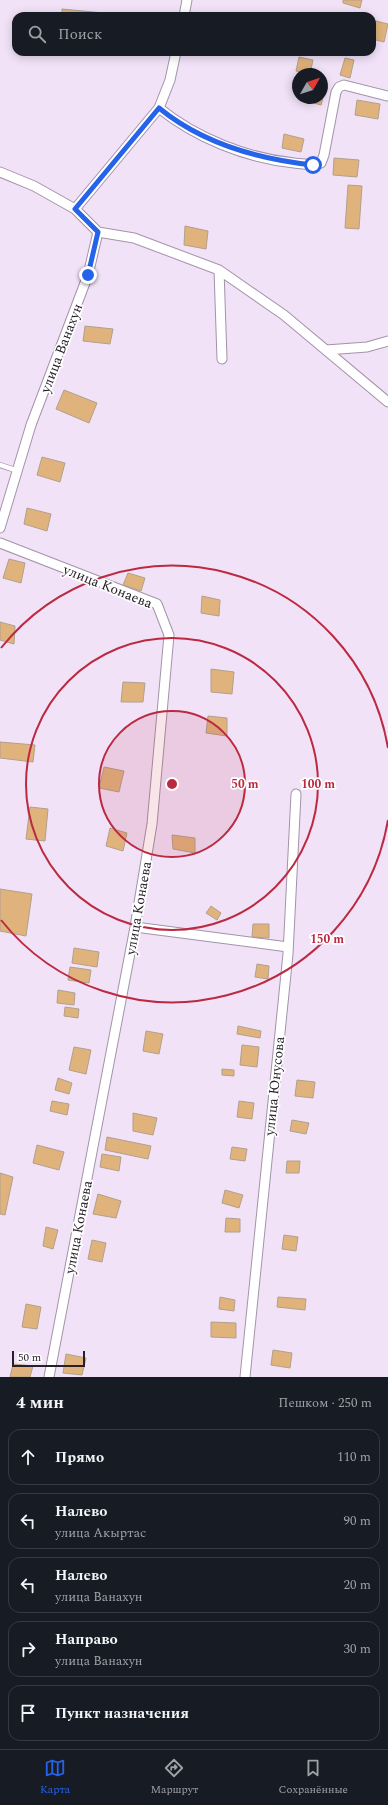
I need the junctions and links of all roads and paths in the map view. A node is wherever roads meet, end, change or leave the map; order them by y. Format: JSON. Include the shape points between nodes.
{"nodes":[{"id":1,"x":187,"y":0,"type":"edge"},
{"id":2,"x":185,"y":12,"type":"edge"},
{"id":3,"x":175,"y":56,"type":"edge"},
{"id":4,"x":387,"y":96,"type":"dead end"},
{"id":5,"x":159,"y":108,"type":"junction"},
{"id":6,"x":0,"y":172,"type":"edge"},
{"id":7,"x":75,"y":209,"type":"junction"},
{"id":8,"x":98,"y":232,"type":"junction"},
{"id":9,"x":219,"y":270,"type":"junction"},
{"id":10,"x":388,"y":341,"type":"edge"},
{"id":11,"x":326,"y":350,"type":"junction"},
{"id":12,"x":222,"y":359,"type":"dead end"},
{"id":13,"x":388,"y":402,"type":"edge"},
{"id":14,"x":0,"y":465,"type":"edge"},
{"id":15,"x":18,"y":471,"type":"junction"},
{"id":16,"x":0,"y":528,"type":"edge"},
{"id":17,"x":0,"y":542,"type":"edge"},
{"id":18,"x":296,"y":794,"type":"dead end"},
{"id":19,"x":135,"y":927,"type":"junction"},
{"id":20,"x":288,"y":947,"type":"junction"},
{"id":21,"x":49,"y":1377,"type":"edge"},
{"id":22,"x":245,"y":1377,"type":"edge"}],
"edges":[{"from":1,"to":2,"type":"street"},
{"from":3,"to":5,"type":"street","via":[[170,80]]},
{"from":4,"to":5,"type":"street","via":[[344,86],[338,87],[324,155],[321,163],[313,165],[278,162],[247,154],[206,138]]},
{"from":5,"to":7,"type":"street"},
{"from":6,"to":7,"type":"street","via":[[34,186]]},
{"from":7,"to":8,"type":"street"},
{"from":8,"to":9,"type":"street","via":[[134,238]]},
{"from":8,"to":15,"type":"street","name":"улица Ванахун","via":[[88,275],[31,425]]},
{"from":9,"to":11,"type":"street","via":[[284,315]]},
{"from":9,"to":12,"type":"street"},
{"from":10,"to":11,"type":"street","via":[[367,347]]},
{"from":11,"to":13,"type":"street"},
{"from":14,"to":15,"type":"lane"},
{"from":15,"to":16,"type":"street","name":"улица Ванахун"},
{"from":17,"to":19,"type":"street","name":"улица Конаева","via":[[158,604],[169,635],[152,824]]},
{"from":18,"to":20,"type":"street","name":"улица Юнусова"},
{"from":19,"to":20,"type":"street"},
{"from":19,"to":21,"type":"street","name":"улица Конаева"},
{"from":20,"to":22,"type":"street","name":"улица Юнусова"}]}
